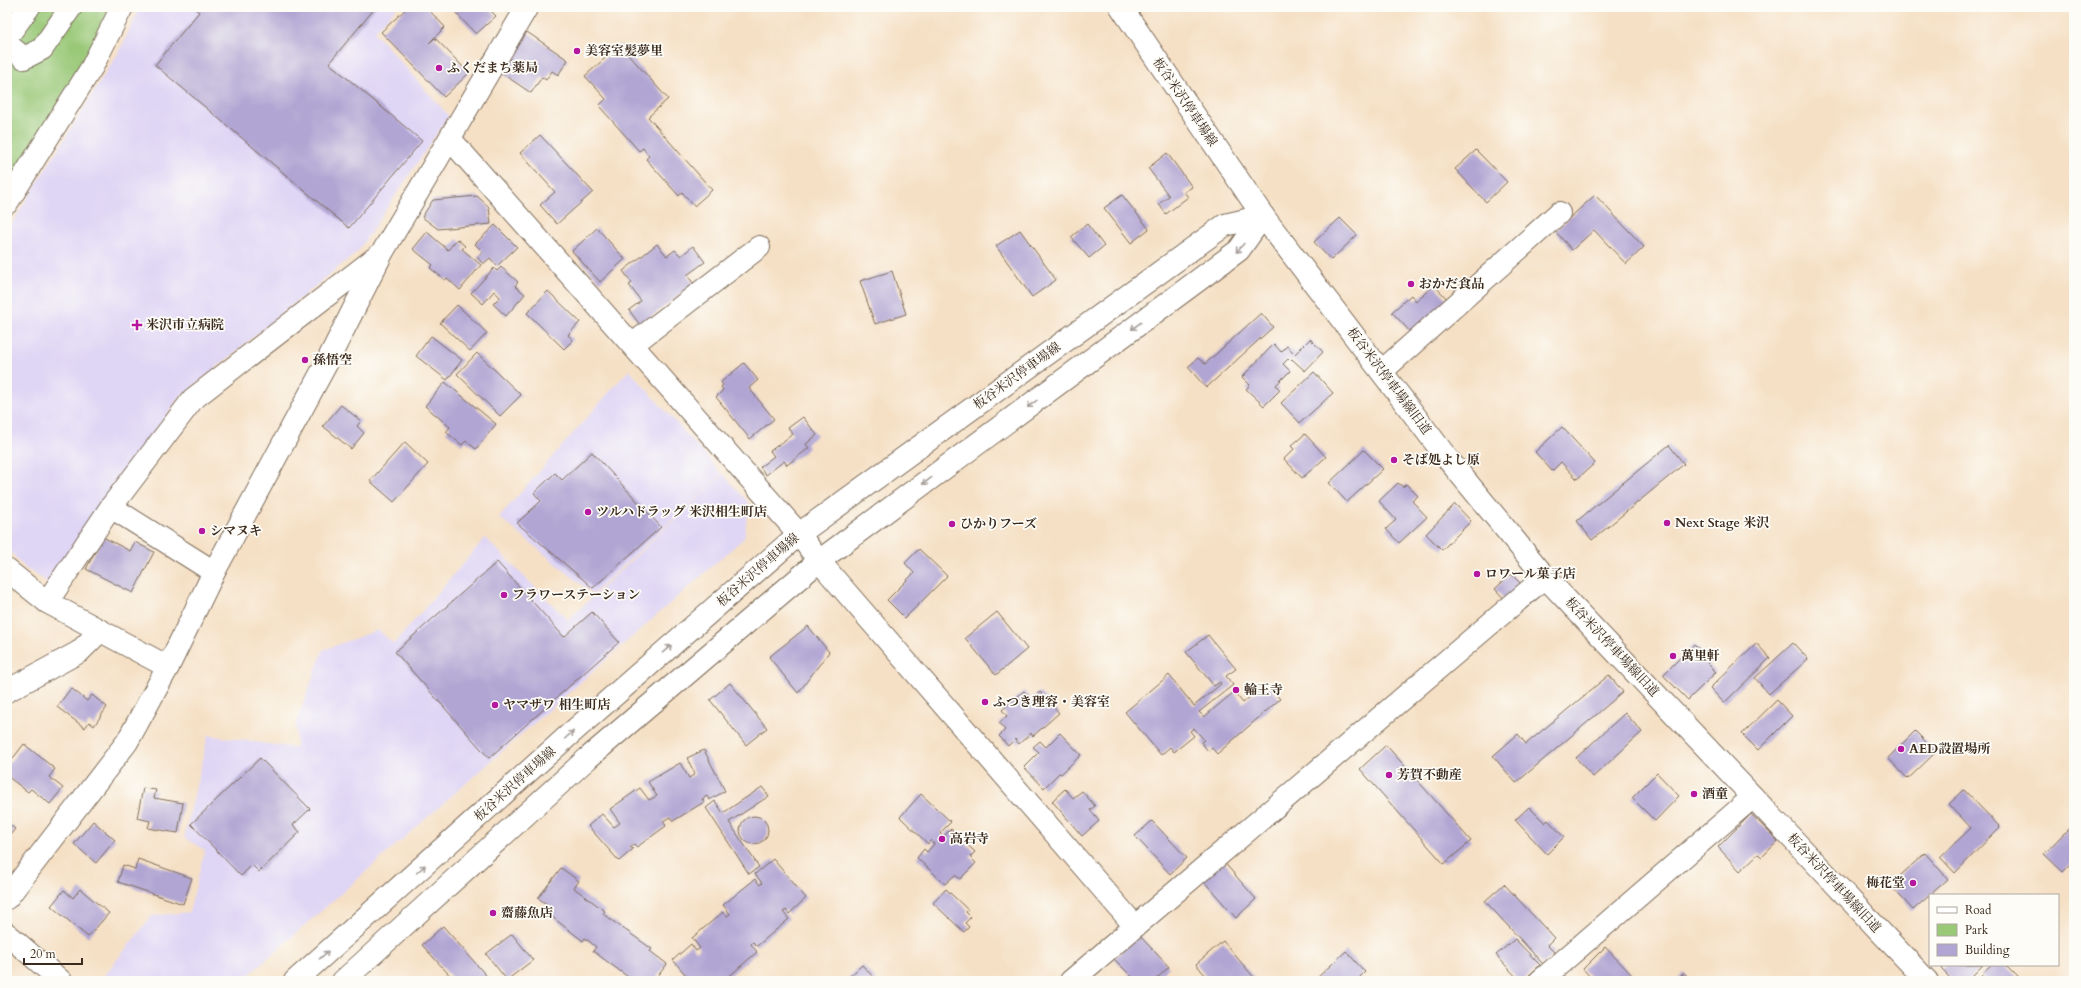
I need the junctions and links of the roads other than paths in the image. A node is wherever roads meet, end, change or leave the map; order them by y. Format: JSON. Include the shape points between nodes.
{"nodes":[{"id":1,"x":29,"y":7,"type":"edge"},
{"id":2,"x":71,"y":7,"type":"edge"},
{"id":3,"x":122,"y":7,"type":"edge"},
{"id":4,"x":527,"y":7,"type":"edge"},
{"id":5,"x":1121,"y":7,"type":"edge"},
{"id":6,"x":7,"y":37,"type":"edge"},
{"id":7,"x":7,"y":44,"type":"edge"},
{"id":8,"x":450,"y":139,"type":"junction"},
{"id":9,"x":7,"y":203,"type":"edge"},
{"id":10,"x":1559,"y":213,"type":"dead end"},
{"id":11,"x":1262,"y":216,"type":"junction"},
{"id":12,"x":760,"y":247,"type":"dead end"},
{"id":13,"x":382,"y":253,"type":"junction"},
{"id":14,"x":633,"y":344,"type":"junction"},
{"id":15,"x":1382,"y":371,"type":"junction"},
{"id":16,"x":111,"y":507,"type":"junction"},
{"id":17,"x":799,"y":534,"type":"junction"},
{"id":18,"x":819,"y":561,"type":"junction"},
{"id":19,"x":7,"y":570,"type":"edge"},
{"id":20,"x":214,"y":572,"type":"junction"},
{"id":21,"x":1545,"y":577,"type":"junction"},
{"id":22,"x":47,"y":602,"type":"junction"},
{"id":23,"x":100,"y":631,"type":"junction"},
{"id":24,"x":168,"y":667,"type":"junction"},
{"id":25,"x":7,"y":691,"type":"edge"},
{"id":26,"x":1753,"y":797,"type":"junction"},
{"id":27,"x":7,"y":898,"type":"edge"},
{"id":28,"x":1135,"y":926,"type":"junction"},
{"id":29,"x":7,"y":934,"type":"edge"},
{"id":30,"x":61,"y":981,"type":"edge"},
{"id":31,"x":295,"y":981,"type":"edge"},
{"id":32,"x":343,"y":981,"type":"edge"},
{"id":33,"x":1072,"y":981,"type":"edge"},
{"id":34,"x":1540,"y":981,"type":"edge"},
{"id":35,"x":1927,"y":981,"type":"edge"}],
"edges":[{"from":1,"to":6,"type":"street"},
{"from":2,"to":7,"type":"street","via":[[42,49],[24,58]]},
{"from":3,"to":9,"type":"street","via":[[92,67]]},
{"from":4,"to":8,"type":"street"},
{"from":5,"to":11,"type":"street","name":"板谷米沢停車場線"},
{"from":8,"to":13,"type":"street"},
{"from":8,"to":14,"type":"street"},
{"from":10,"to":15,"type":"street"},
{"from":11,"to":15,"type":"street","name":"板谷米沢停車場線旧道"},
{"from":11,"to":17,"type":"street","name":"板谷米沢停車場線","via":[[1225,224]]},
{"from":11,"to":18,"type":"street","one_way":true,"via":[[1239,250]]},
{"from":12,"to":14,"type":"street"},
{"from":13,"to":16,"type":"street","via":[[193,399]]},
{"from":13,"to":20,"type":"street","via":[[326,364]]},
{"from":14,"to":17,"type":"street"},
{"from":15,"to":21,"type":"street","name":"板谷米沢停車場線旧道","via":[[1447,458]]},
{"from":16,"to":20,"type":"street"},
{"from":16,"to":22,"type":"street"},
{"from":17,"to":18,"type":"street"},
{"from":31,"to":17,"type":"street","name":"板谷米沢停車場線","one_way":true,"via":[[569,735]]},
{"from":18,"to":28,"type":"street"},
{"from":18,"to":32,"type":"street","via":[[588,758]]},
{"from":19,"to":22,"type":"street"},
{"from":20,"to":24,"type":"street"},
{"from":21,"to":26,"type":"street","name":"板谷米沢停車場線旧道"},
{"from":21,"to":28,"type":"street"},
{"from":22,"to":23,"type":"street"},
{"from":23,"to":24,"type":"street"},
{"from":23,"to":25,"type":"street","via":[[79,652]]},
{"from":24,"to":27,"type":"street","via":[[127,742]]},
{"from":26,"to":34,"type":"street"},
{"from":26,"to":35,"type":"street","name":"板谷米沢停車場線旧道"},
{"from":28,"to":33,"type":"street"},
{"from":29,"to":30,"type":"street"}]}
